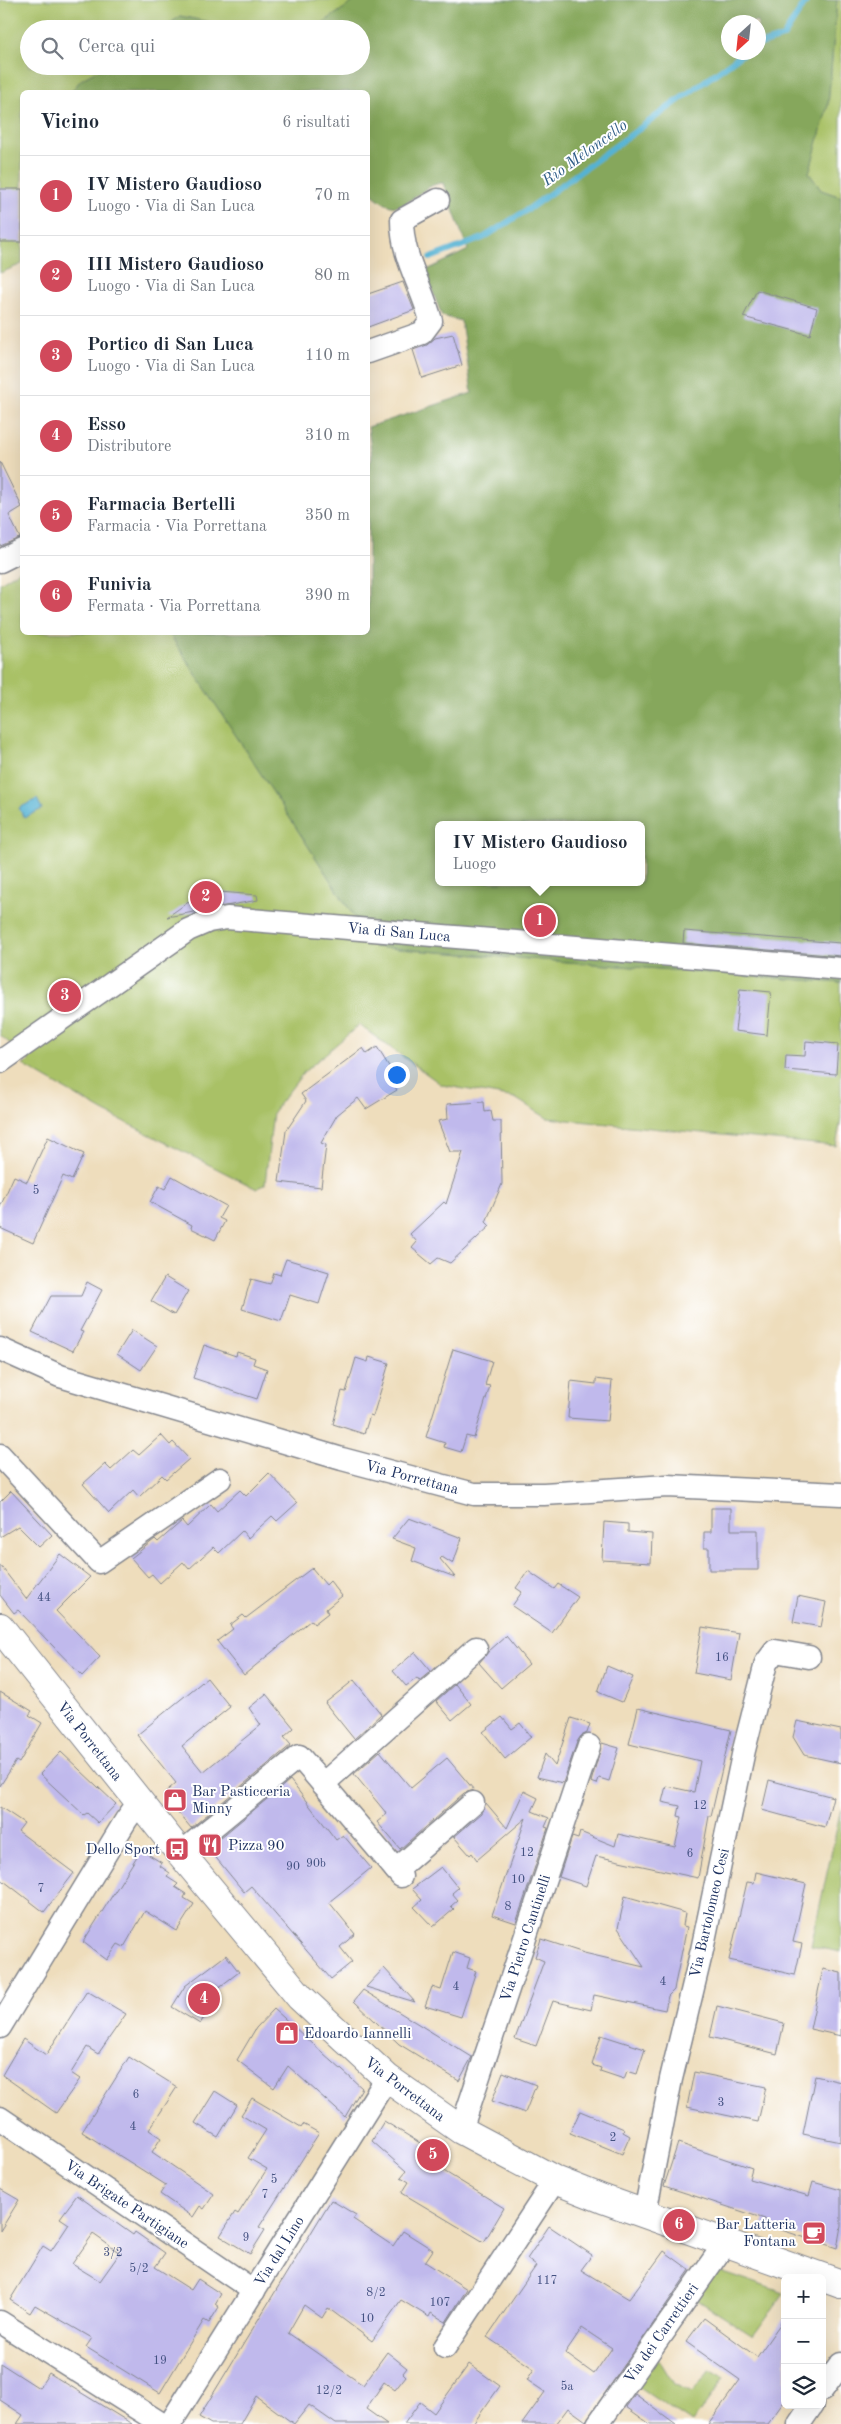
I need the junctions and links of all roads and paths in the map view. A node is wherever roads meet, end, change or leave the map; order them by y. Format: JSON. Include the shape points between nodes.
{"nodes":[{"id":1,"x":438,"y":200,"type":"dead end"},
{"id":2,"x":370,"y":351,"type":"edge"},
{"id":3,"x":20,"y":551,"type":"edge"},
{"id":4,"x":0,"y":561,"type":"edge"},
{"id":5,"x":841,"y":969,"type":"edge"},
{"id":6,"x":0,"y":1062,"type":"edge"},
{"id":7,"x":0,"y":1349,"type":"edge"},
{"id":8,"x":0,"y":1455,"type":"edge"},
{"id":9,"x":220,"y":1479,"type":"dead end"},
{"id":10,"x":841,"y":1494,"type":"edge"},
{"id":11,"x":0,"y":1627,"type":"edge"},
{"id":12,"x":476,"y":1648,"type":"dead end"},
{"id":13,"x":810,"y":1657,"type":"dead end"},
{"id":14,"x":589,"y":1746,"type":"dead end"},
{"id":15,"x":323,"y":1784,"type":"junction"},
{"id":16,"x":139,"y":1802,"type":"junction"},
{"id":17,"x":473,"y":1803,"type":"dead end"},
{"id":18,"x":181,"y":1853,"type":"junction"},
{"id":19,"x":0,"y":2027,"type":"edge"},
{"id":20,"x":388,"y":2078,"type":"junction"},
{"id":21,"x":0,"y":2118,"type":"edge"},
{"id":22,"x":461,"y":2130,"type":"junction"},
{"id":23,"x":555,"y":2180,"type":"junction"},
{"id":24,"x":645,"y":2214,"type":"junction"},
{"id":25,"x":726,"y":2242,"type":"junction"},
{"id":26,"x":841,"y":2284,"type":"edge"},
{"id":27,"x":254,"y":2291,"type":"junction"},
{"id":28,"x":0,"y":2322,"type":"edge"},
{"id":29,"x":445,"y":2347,"type":"dead end"},
{"id":30,"x":841,"y":2364,"type":"edge"},
{"id":31,"x":826,"y":2385,"type":"edge"},
{"id":32,"x":809,"y":2409,"type":"edge"},
{"id":33,"x":162,"y":2424,"type":"edge"},
{"id":34,"x":170,"y":2424,"type":"edge"},
{"id":35,"x":598,"y":2424,"type":"edge"},
{"id":36,"x":799,"y":2424,"type":"edge"}],
"edges":[{"from":1,"to":2,"type":"street","via":[[402,220],[402,239],[431,321],[422,333]]},
{"from":3,"to":4,"type":"street"},
{"from":5,"to":6,"type":"street","name":"Via di San Luca","via":[[227,918],[208,921],[188,930]]},
{"from":7,"to":10,"type":"street","name":"Via Porrettana","via":[[60,1376],[342,1459],[474,1494],[544,1494],[667,1486]]},
{"from":8,"to":9,"type":"street","via":[[98,1562]]},
{"from":11,"to":16,"type":"main road","name":"Via Porrettana"},
{"from":12,"to":15,"type":"street"},
{"from":13,"to":24,"type":"street","name":"Via Bartolomeo Cesi","via":[[774,1651],[766,1663],[671,2079]]},
{"from":14,"to":22,"type":"street","name":"Via Pietro Cantinelli"},
{"from":15,"to":17,"type":"street","via":[[399,1873]]},
{"from":15,"to":18,"type":"street","via":[[299,1756]]},
{"from":16,"to":18,"type":"main road","name":"Via Porrettana"},
{"from":16,"to":19,"type":"street"},
{"from":18,"to":20,"type":"main road","name":"Via Porrettana","via":[[300,1996]]},
{"from":20,"to":22,"type":"main road","name":"Via Porrettana"},
{"from":20,"to":27,"type":"street","name":"Via dal Lino"},
{"from":21,"to":27,"type":"street","name":"Via Brigate Partigiane"},
{"from":22,"to":23,"type":"main road","name":"Via Porrettana"},
{"from":23,"to":24,"type":"main road","name":"Via Porrettana"},
{"from":23,"to":29,"type":"street"},
{"from":24,"to":25,"type":"main road","name":"Via Porrettana"},
{"from":25,"to":26,"type":"main road","name":"Via Porrettana"},
{"from":25,"to":35,"type":"street","name":"Via dei Carrettieri"},
{"from":27,"to":34,"type":"street","name":"Via dal Lino"},
{"from":28,"to":33,"type":"street"},
{"from":30,"to":31,"type":"street"},
{"from":32,"to":36,"type":"street"}]}
